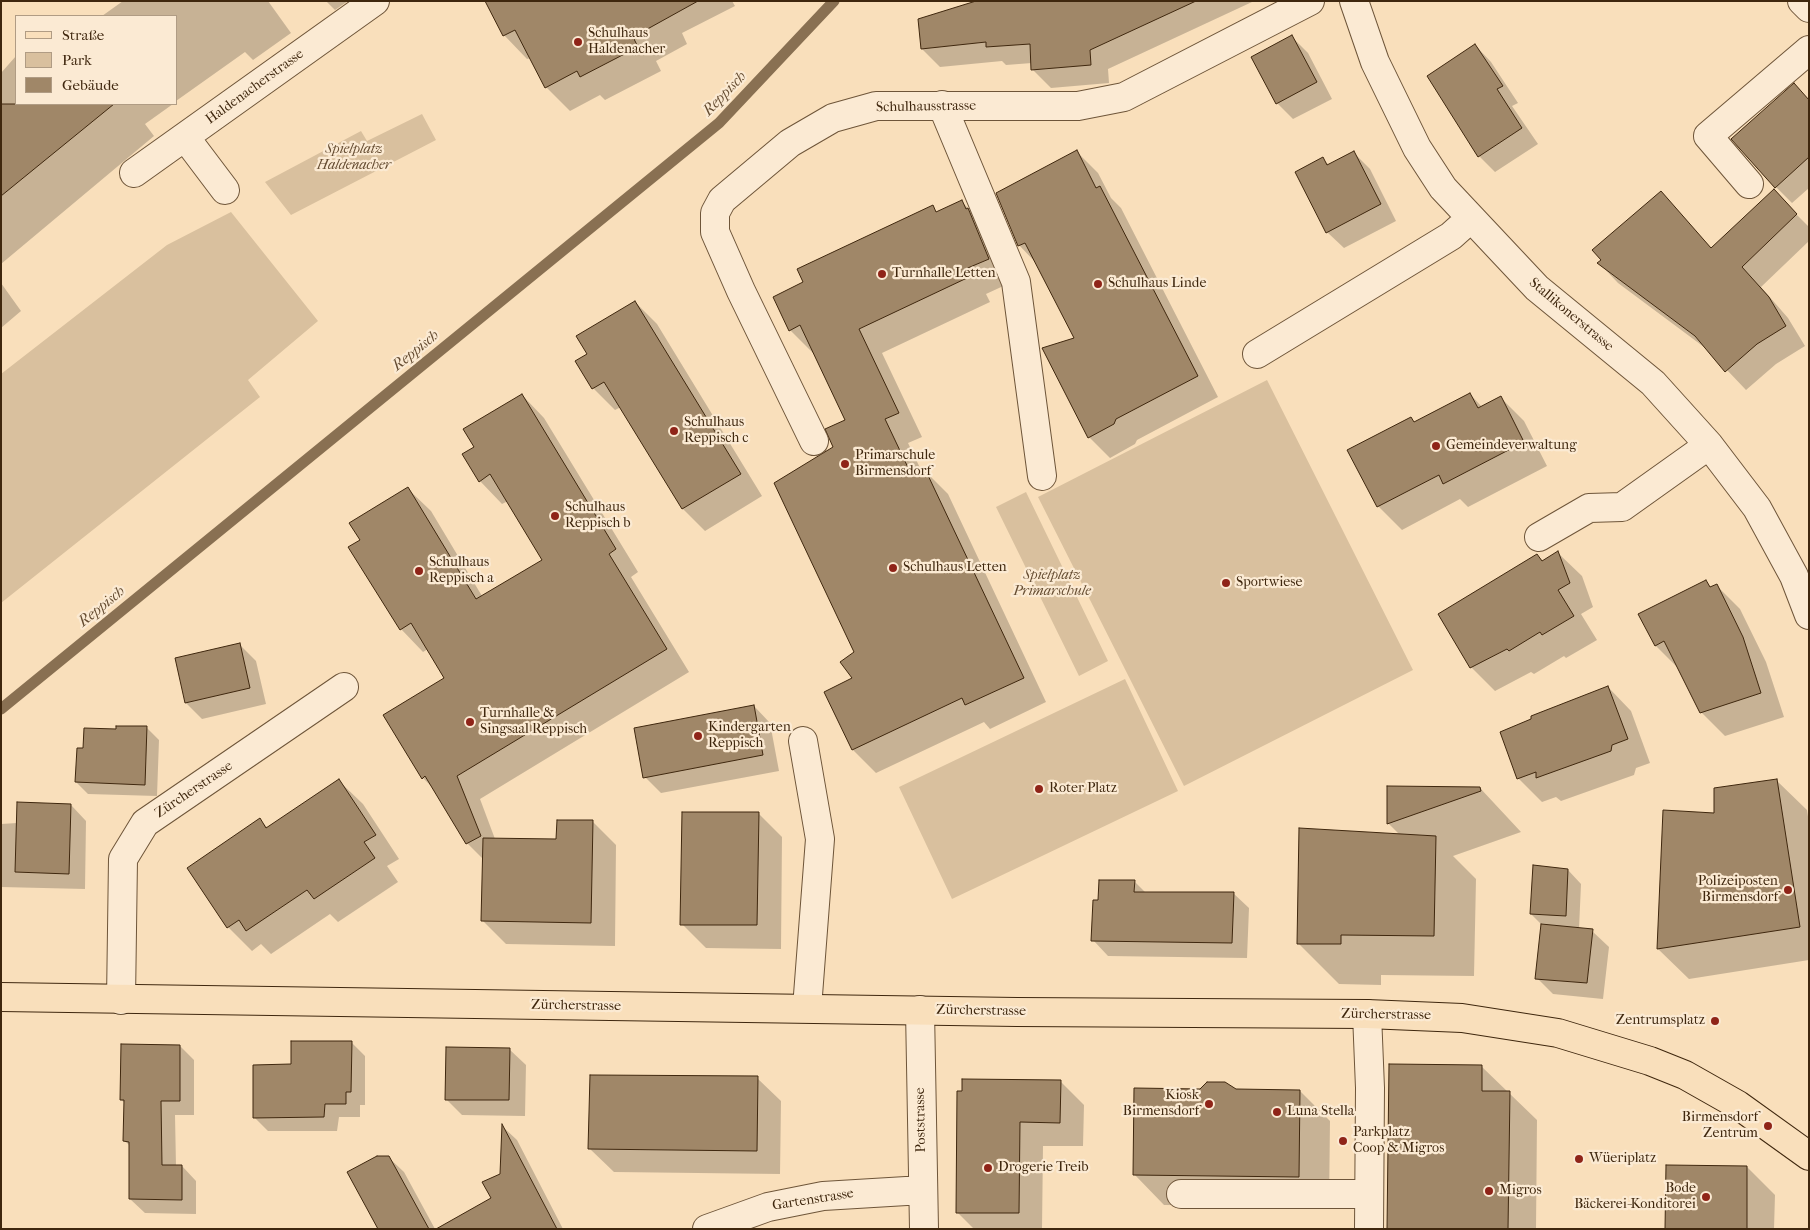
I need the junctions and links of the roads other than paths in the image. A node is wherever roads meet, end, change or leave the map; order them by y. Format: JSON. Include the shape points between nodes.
{"nodes":[{"id":1,"x":375,"y":1,"type":"edge"},
{"id":2,"x":1310,"y":1,"type":"edge"},
{"id":3,"x":1354,"y":1,"type":"edge"},
{"id":4,"x":1802,"y":1,"type":"edge"},
{"id":5,"x":1809,"y":8,"type":"edge"},
{"id":6,"x":1809,"y":50,"type":"edge"},
{"id":7,"x":942,"y":105,"type":"junction"},
{"id":8,"x":185,"y":137,"type":"junction"},
{"id":9,"x":134,"y":173,"type":"dead end"},
{"id":10,"x":1749,"y":184,"type":"dead end"},
{"id":11,"x":225,"y":190,"type":"dead end"},
{"id":12,"x":1470,"y":219,"type":"junction"},
{"id":13,"x":1257,"y":354,"type":"dead end"},
{"id":14,"x":814,"y":441,"type":"dead end"},
{"id":15,"x":1709,"y":445,"type":"junction"},
{"id":16,"x":1042,"y":476,"type":"dead end"},
{"id":17,"x":1539,"y":537,"type":"dead end"},
{"id":18,"x":1809,"y":616,"type":"edge"},
{"id":19,"x":344,"y":687,"type":"dead end"},
{"id":20,"x":803,"y":741,"type":"dead end"},
{"id":21,"x":1,"y":997,"type":"edge"},
{"id":22,"x":121,"y":1000,"type":"junction"},
{"id":23,"x":807,"y":1008,"type":"junction"},
{"id":24,"x":920,"y":1010,"type":"junction"},
{"id":25,"x":1367,"y":1014,"type":"junction"},
{"id":26,"x":1809,"y":1156,"type":"edge"},
{"id":27,"x":923,"y":1190,"type":"junction"},
{"id":28,"x":1181,"y":1194,"type":"dead end"},
{"id":29,"x":1368,"y":1194,"type":"junction"},
{"id":30,"x":707,"y":1229,"type":"edge"},
{"id":31,"x":924,"y":1229,"type":"edge"},
{"id":32,"x":1369,"y":1229,"type":"edge"}],
"edges":[{"from":1,"to":8,"type":"street","name":"Haldenacherstrasse"},
{"from":2,"to":7,"type":"street","name":"Schulhausstrasse","via":[[1124,97],[1078,106]]},
{"from":3,"to":12,"type":"street","name":"Stallikonerstrasse","via":[[1375,62],[1417,148],[1443,188]]},
{"from":4,"to":5,"type":"street"},
{"from":6,"to":10,"type":"street","via":[[1708,136]]},
{"from":7,"to":14,"type":"street","name":"Schulhausstrasse","via":[[876,106],[834,118],[790,143],[722,200],[715,213],[715,232]]},
{"from":7,"to":16,"type":"street","via":[[1016,282]]},
{"from":8,"to":9,"type":"street","name":"Haldenacherstrasse"},
{"from":8,"to":11,"type":"street"},
{"from":12,"to":13,"type":"street","via":[[1451,236]]},
{"from":12,"to":15,"type":"street","name":"Stallikonerstrasse","via":[[1537,288],[1652,383]]},
{"from":15,"to":17,"type":"street","via":[[1622,507],[1589,508]]},
{"from":15,"to":18,"type":"street","name":"Stallikonerstrasse","via":[[1756,508],[1794,576]]},
{"from":19,"to":22,"type":"street","name":"Zürcherstrasse","via":[[145,823],[123,859]]},
{"from":20,"to":23,"type":"street","via":[[820,839]]},
{"from":21,"to":22,"type":"main road","name":"Zürcherstrasse"},
{"from":22,"to":23,"type":"main road","name":"Zürcherstrasse"},
{"from":23,"to":24,"type":"main road","name":"Zürcherstrasse"},
{"from":24,"to":25,"type":"main road","name":"Zürcherstrasse"},
{"from":24,"to":27,"type":"street","name":"Poststrasse"},
{"from":25,"to":26,"type":"main road","name":"Zürcherstrasse","via":[[1462,1018],[1558,1033],[1650,1061],[1707,1086]]},
{"from":25,"to":29,"type":"street","via":[[1370,1088]]},
{"from":27,"to":30,"type":"street","name":"Gartenstrasse","via":[[823,1196],[768,1207]]},
{"from":27,"to":31,"type":"street","name":"Poststrasse"},
{"from":28,"to":29,"type":"street"},
{"from":29,"to":32,"type":"street"}]}
